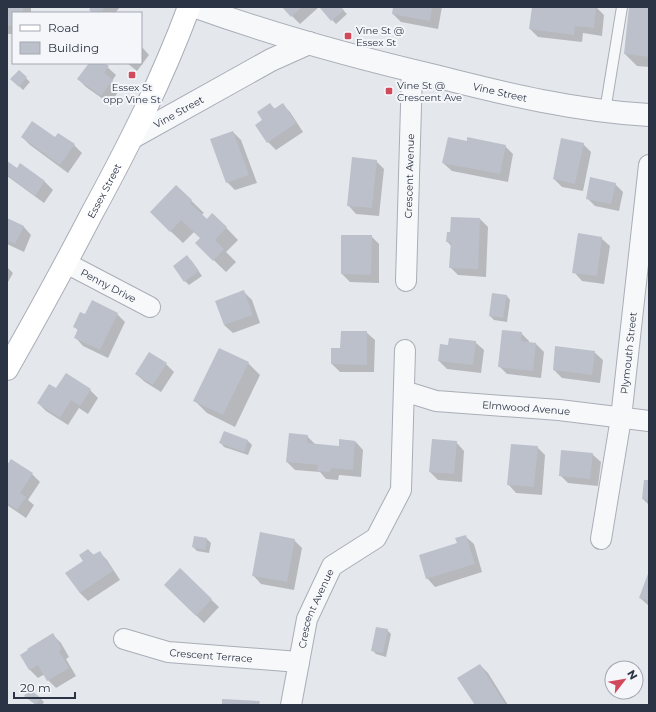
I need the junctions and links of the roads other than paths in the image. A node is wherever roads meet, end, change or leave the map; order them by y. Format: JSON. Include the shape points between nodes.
{"nodes":[{"id":1,"x":189,"y":7,"type":"edge"},
{"id":2,"x":196,"y":7,"type":"edge"},
{"id":3,"x":622,"y":7,"type":"edge"},
{"id":4,"x":308,"y":43,"type":"junction"},
{"id":5,"x":412,"y":71,"type":"junction"},
{"id":6,"x":605,"y":112,"type":"junction"},
{"id":7,"x":649,"y":115,"type":"edge"},
{"id":8,"x":133,"y":137,"type":"junction"},
{"id":9,"x":649,"y":166,"type":"edge"},
{"id":10,"x":66,"y":263,"type":"junction"},
{"id":11,"x":406,"y":281,"type":"dead end"},
{"id":12,"x":150,"y":307,"type":"dead end"},
{"id":13,"x":405,"y":350,"type":"dead end"},
{"id":14,"x":7,"y":369,"type":"edge"},
{"id":15,"x":404,"y":391,"type":"junction"},
{"id":16,"x":620,"y":418,"type":"junction"},
{"id":17,"x":649,"y":421,"type":"edge"},
{"id":18,"x":601,"y":539,"type":"dead end"},
{"id":19,"x":124,"y":639,"type":"dead end"},
{"id":20,"x":299,"y":662,"type":"junction"},
{"id":21,"x":291,"y":705,"type":"edge"}],
"edges":[{"from":1,"to":8,"type":"main road","name":"Essex Street","via":[[174,48]]},
{"from":2,"to":4,"type":"street","name":"Vine Street"},
{"from":3,"to":6,"type":"lane"},
{"from":4,"to":5,"type":"street","name":"Vine Street"},
{"from":4,"to":8,"type":"street","name":"Vine Street","via":[[271,60]]},
{"from":5,"to":6,"type":"street","name":"Vine Street","via":[[531,99]]},
{"from":5,"to":11,"type":"street","name":"Crescent Avenue"},
{"from":6,"to":7,"type":"street","name":"Vine Street"},
{"from":8,"to":10,"type":"main road","name":"Essex Street"},
{"from":9,"to":16,"type":"street","name":"Plymouth Street"},
{"from":10,"to":12,"type":"street","name":"Penny Drive"},
{"from":10,"to":14,"type":"main road","name":"Essex Street"},
{"from":13,"to":15,"type":"street","name":"Crescent Avenue"},
{"from":15,"to":16,"type":"street","name":"Elmwood Avenue","via":[[436,401],[559,410]]},
{"from":15,"to":20,"type":"street","name":"Crescent Avenue","via":[[401,490],[376,538],[332,566],[307,619]]},
{"from":16,"to":17,"type":"street","name":"Elmwood Avenue"},
{"from":16,"to":18,"type":"street","name":"Plymouth Street"},
{"from":19,"to":20,"type":"street","name":"Crescent Terrace","via":[[168,652]]},
{"from":20,"to":21,"type":"street","name":"Crescent Avenue"}]}
